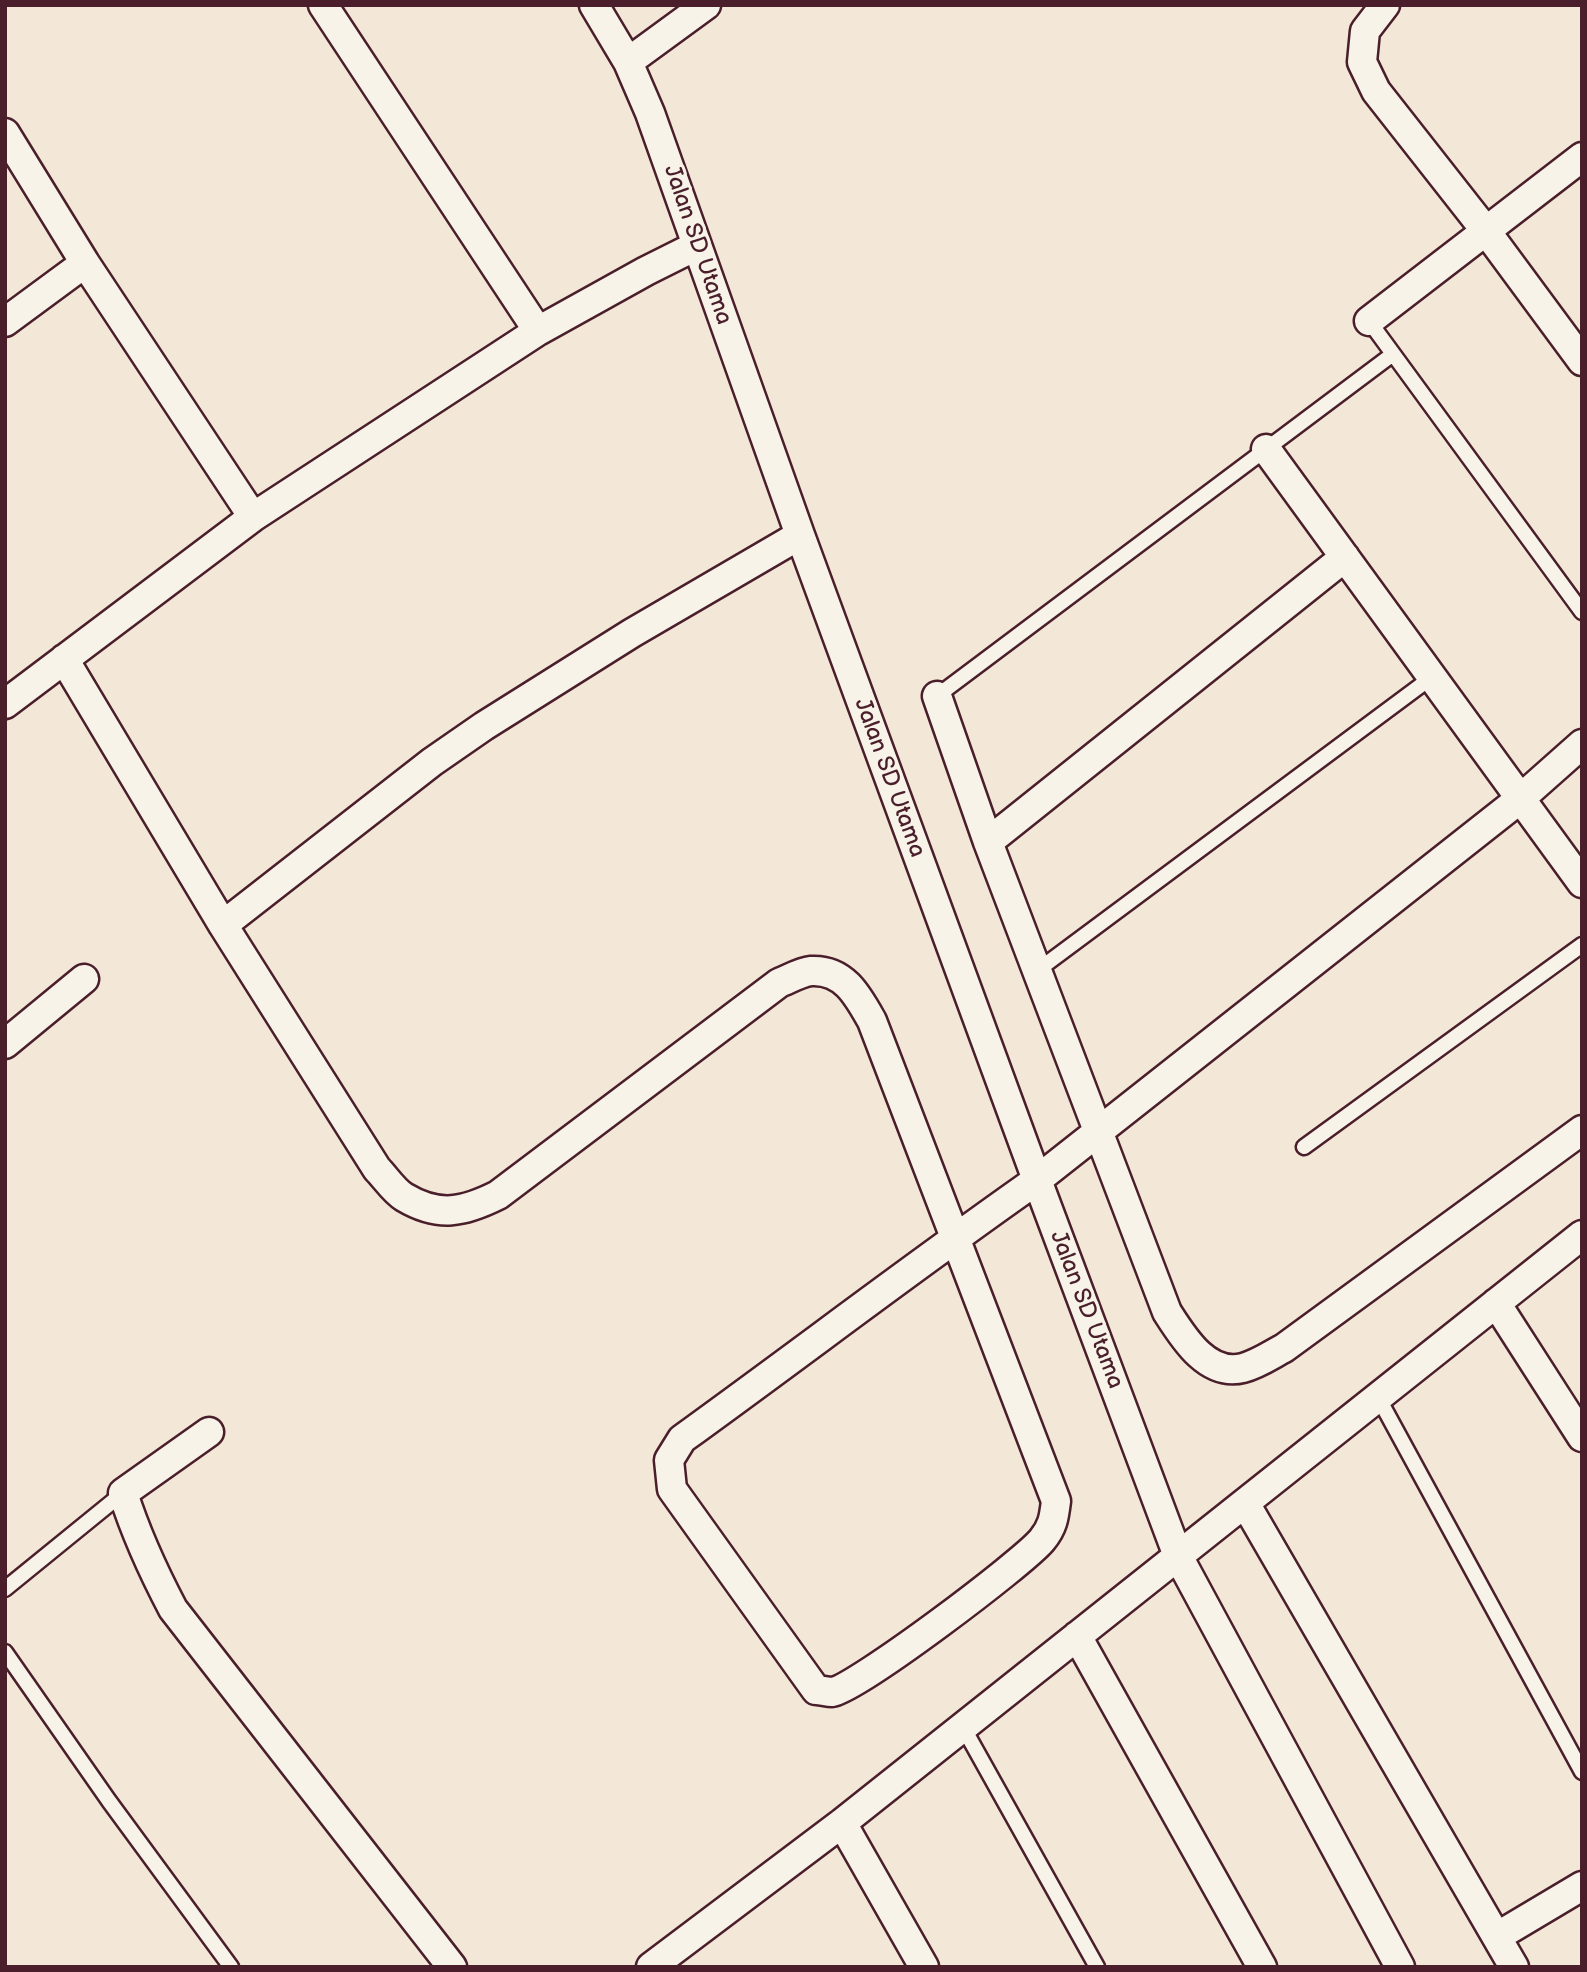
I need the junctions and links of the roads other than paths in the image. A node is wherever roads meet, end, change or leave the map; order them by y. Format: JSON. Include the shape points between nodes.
{"nodes":[{"id":1,"x":323,"y":5,"type":"edge"},
{"id":2,"x":594,"y":5,"type":"edge"},
{"id":3,"x":706,"y":5,"type":"edge"},
{"id":4,"x":1384,"y":5,"type":"edge"},
{"id":5,"x":628,"y":62,"type":"junction"},
{"id":6,"x":5,"y":133,"type":"edge"},
{"id":7,"x":1582,"y":158,"type":"edge"},
{"id":8,"x":1486,"y":231,"type":"junction"},
{"id":9,"x":696,"y":246,"type":"junction"},
{"id":10,"x":85,"y":263,"type":"junction"},
{"id":11,"x":1369,"y":321,"type":"joint"},
{"id":12,"x":5,"y":322,"type":"edge"},
{"id":13,"x":538,"y":331,"type":"junction"},
{"id":14,"x":1393,"y":354,"type":"junction"},
{"id":15,"x":1582,"y":361,"type":"edge"},
{"id":16,"x":1266,"y":449,"type":"junction"},
{"id":17,"x":253,"y":517,"type":"junction"},
{"id":18,"x":800,"y":535,"type":"junction"},
{"id":19,"x":1345,"y":557,"type":"junction"},
{"id":20,"x":1582,"y":612,"type":"edge"},
{"id":21,"x":64,"y":659,"type":"junction"},
{"id":22,"x":1432,"y":677,"type":"junction"},
{"id":23,"x":937,"y":696,"type":"joint"},
{"id":24,"x":5,"y":704,"type":"edge"},
{"id":25,"x":1582,"y":744,"type":"edge"},
{"id":26,"x":1520,"y":799,"type":"junction"},
{"id":27,"x":988,"y":842,"type":"junction"},
{"id":28,"x":1582,"y":883,"type":"edge"},
{"id":29,"x":223,"y":925,"type":"junction"},
{"id":30,"x":1582,"y":945,"type":"edge"},
{"id":31,"x":1038,"y":970,"type":"junction"},
{"id":32,"x":84,"y":979,"type":"dead end"},
{"id":33,"x":5,"y":1044,"type":"edge"},
{"id":34,"x":1099,"y":1129,"type":"junction"},
{"id":35,"x":1582,"y":1130,"type":"edge"},
{"id":36,"x":1304,"y":1147,"type":"dead end"},
{"id":37,"x":1037,"y":1180,"type":"junction"},
{"id":38,"x":1582,"y":1235,"type":"edge"},
{"id":39,"x":956,"y":1236,"type":"junction"},
{"id":40,"x":1496,"y":1303,"type":"junction"},
{"id":41,"x":1378,"y":1397,"type":"junction"},
{"id":42,"x":1578,"y":1423,"type":"edge"},
{"id":43,"x":209,"y":1432,"type":"dead end"},
{"id":44,"x":122,"y":1493,"type":"junction"},
{"id":45,"x":1245,"y":1503,"type":"junction"},
{"id":46,"x":1178,"y":1556,"type":"junction"},
{"id":47,"x":5,"y":1589,"type":"edge"},
{"id":48,"x":1077,"y":1636,"type":"junction"},
{"id":49,"x":5,"y":1652,"type":"edge"},
{"id":50,"x":963,"y":1727,"type":"junction"},
{"id":51,"x":1582,"y":1772,"type":"edge"},
{"id":52,"x":842,"y":1823,"type":"junction"},
{"id":53,"x":1582,"y":1886,"type":"edge"},
{"id":54,"x":1497,"y":1936,"type":"junction"},
{"id":55,"x":231,"y":1967,"type":"edge"},
{"id":56,"x":452,"y":1967,"type":"edge"},
{"id":57,"x":651,"y":1967,"type":"edge"},
{"id":58,"x":924,"y":1967,"type":"edge"},
{"id":59,"x":1097,"y":1967,"type":"edge"},
{"id":60,"x":1262,"y":1967,"type":"edge"},
{"id":61,"x":1400,"y":1967,"type":"edge"},
{"id":62,"x":1514,"y":1967,"type":"edge"}],
"edges":[{"from":1,"to":13,"type":"street"},
{"from":2,"to":5,"type":"street","name":"Jalan SD Utama"},
{"from":3,"to":5,"type":"street"},
{"from":4,"to":8,"type":"street","via":[[1365,32],[1367,72],[1376,91]]},
{"from":5,"to":9,"type":"street","name":"Jalan SD Utama"},
{"from":6,"to":10,"type":"street"},
{"from":7,"to":8,"type":"street"},
{"from":8,"to":11,"type":"street"},
{"from":8,"to":15,"type":"street"},
{"from":9,"to":13,"type":"street"},
{"from":9,"to":18,"type":"street","name":"Jalan SD Utama"},
{"from":10,"to":12,"type":"street"},
{"from":10,"to":17,"type":"street"},
{"from":11,"to":14,"type":"lane"},
{"from":13,"to":17,"type":"street"},
{"from":14,"to":16,"type":"lane"},
{"from":14,"to":20,"type":"lane"},
{"from":16,"to":19,"type":"street"},
{"from":16,"to":23,"type":"lane"},
{"from":17,"to":21,"type":"street"},
{"from":18,"to":29,"type":"street","via":[[484,726]]},
{"from":18,"to":37,"type":"street","name":"Jalan SD Utama"},
{"from":19,"to":22,"type":"street"},
{"from":19,"to":27,"type":"street"},
{"from":21,"to":24,"type":"street"},
{"from":21,"to":29,"type":"street"},
{"from":22,"to":26,"type":"street"},
{"from":22,"to":31,"type":"lane"},
{"from":23,"to":27,"type":"street"},
{"from":25,"to":26,"type":"street"},
{"from":26,"to":28,"type":"street"},
{"from":26,"to":34,"type":"street"},
{"from":27,"to":31,"type":"street"},
{"from":29,"to":39,"type":"street","via":[[377,1168],[402,1196],[438,1211],[471,1208],[498,1195],[779,983],[810,971],[837,975],[857,994],[872,1021]]},
{"from":30,"to":36,"type":"lane"},
{"from":31,"to":34,"type":"street"},
{"from":32,"to":33,"type":"street"},
{"from":34,"to":35,"type":"street","via":[[1167,1312],[1200,1356],[1219,1366],[1241,1369],[1284,1348]]},
{"from":34,"to":37,"type":"street"},
{"from":37,"to":39,"type":"street"},
{"from":37,"to":46,"type":"street","name":"Jalan SD Utama"},
{"from":38,"to":40,"type":"street"},
{"from":39,"to":39,"type":"street","via":[[682,1439],[669,1460],[672,1489],[816,1690],[833,1692],[869,1673],[991,1584],[1054,1524],[1056,1501]]},
{"from":40,"to":41,"type":"street"},
{"from":40,"to":42,"type":"street"},
{"from":41,"to":45,"type":"street"},
{"from":41,"to":51,"type":"lane"},
{"from":43,"to":44,"type":"street"},
{"from":44,"to":47,"type":"lane"},
{"from":44,"to":56,"type":"street","via":[[173,1609]]},
{"from":45,"to":46,"type":"street"},
{"from":45,"to":54,"type":"street"},
{"from":46,"to":48,"type":"street"},
{"from":46,"to":61,"type":"street","name":"Jalan SD Utama"},
{"from":48,"to":50,"type":"street"},
{"from":48,"to":60,"type":"street"},
{"from":49,"to":55,"type":"lane"},
{"from":50,"to":52,"type":"street"},
{"from":50,"to":59,"type":"lane"},
{"from":52,"to":57,"type":"street"},
{"from":52,"to":58,"type":"street"},
{"from":53,"to":54,"type":"street"},
{"from":54,"to":62,"type":"street"}]}
